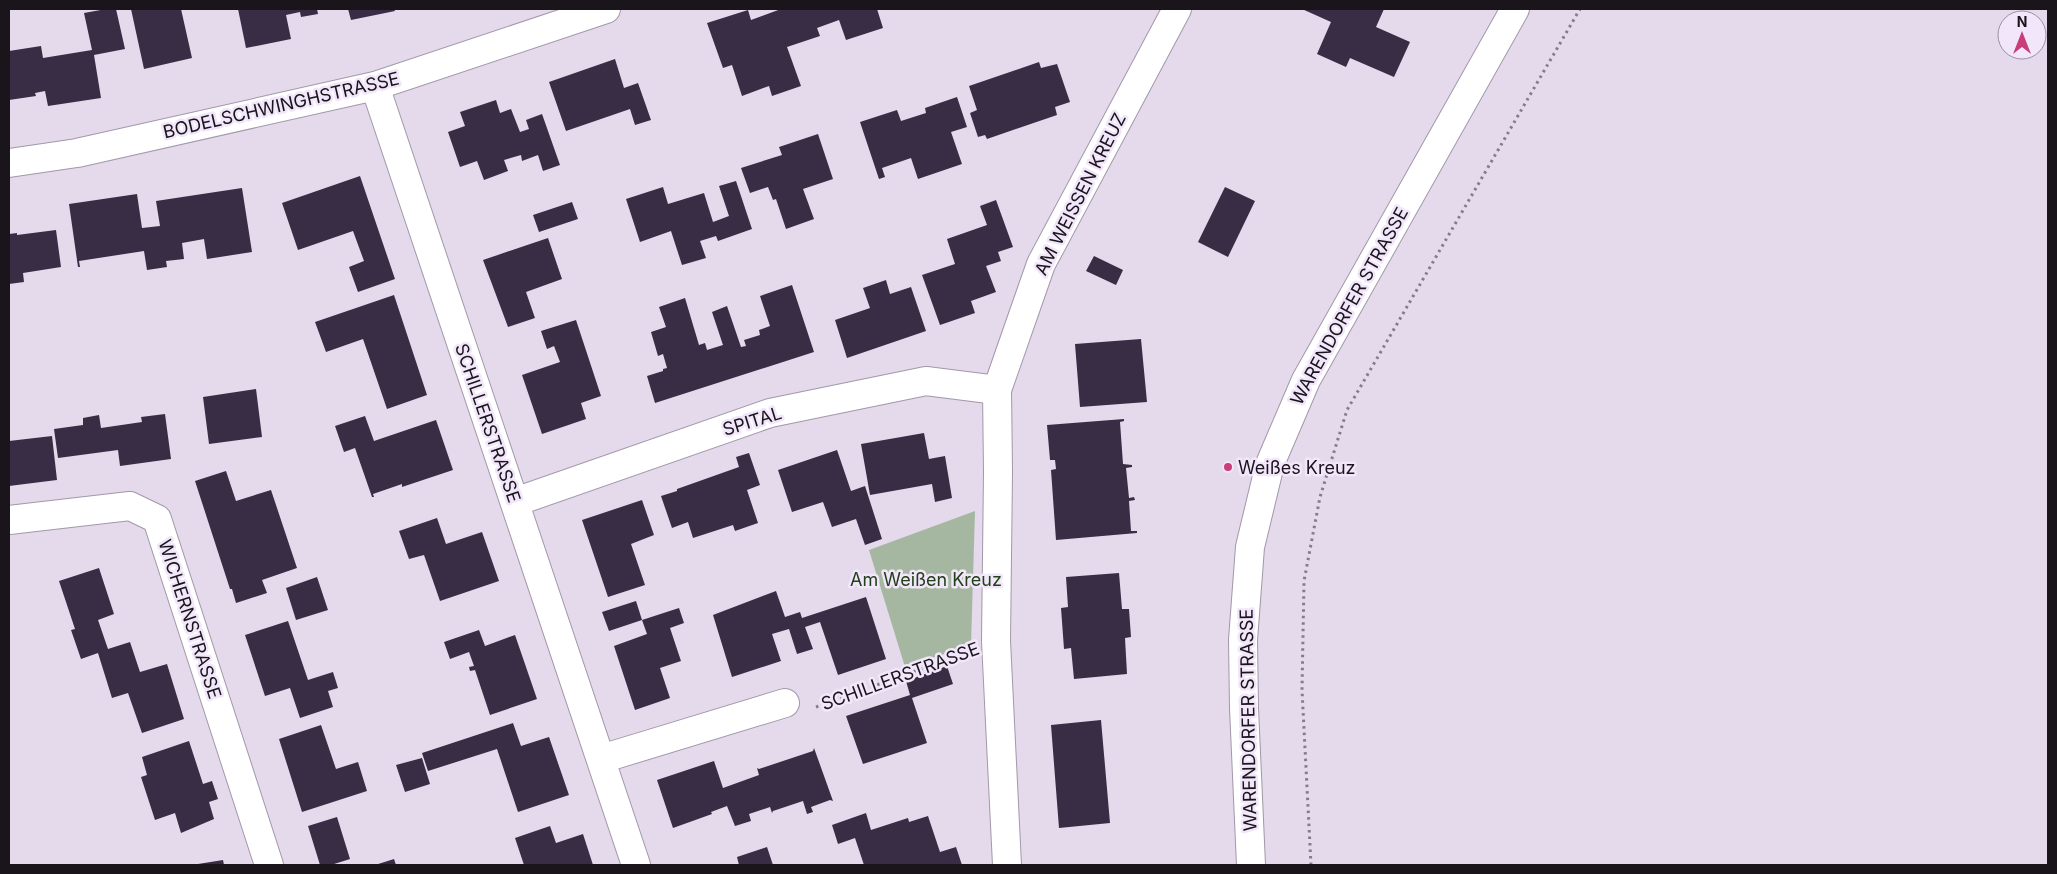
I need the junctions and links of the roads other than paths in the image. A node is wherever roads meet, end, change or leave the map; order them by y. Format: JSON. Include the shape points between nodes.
{"nodes":[{"id":1,"x":606,"y":9,"type":"edge"},
{"id":2,"x":1177,"y":9,"type":"edge"},
{"id":3,"x":1515,"y":9,"type":"edge"},
{"id":4,"x":375,"y":86,"type":"junction"},
{"id":5,"x":9,"y":163,"type":"edge"},
{"id":6,"x":997,"y":390,"type":"junction"},
{"id":7,"x":515,"y":502,"type":"junction"},
{"id":8,"x":9,"y":520,"type":"edge"},
{"id":9,"x":785,"y":703,"type":"road end"},
{"id":10,"x":601,"y":760,"type":"junction"},
{"id":11,"x":269,"y":865,"type":"edge"},
{"id":12,"x":636,"y":865,"type":"edge"},
{"id":13,"x":1007,"y":865,"type":"edge"},
{"id":14,"x":1251,"y":865,"type":"edge"}],
"edges":[{"from":1,"to":4,"type":"street","name":"BODELSCHWINGHSTRASSE"},
{"from":2,"to":6,"type":"street","name":"AM WEISSEN KREUZ","via":[[1041,264]]},
{"from":3,"to":14,"type":"street","name":"WARENDORFER STRASSE","via":[[1306,380],[1270,464],[1250,548],[1243,640]]},
{"from":4,"to":5,"type":"street","name":"BODELSCHWINGHSTRASSE","via":[[77,153]]},
{"from":4,"to":7,"type":"street","name":"SCHILLERSTRASSE"},
{"from":6,"to":7,"type":"street","name":"SPITAL","via":[[926,381],[770,413]]},
{"from":6,"to":13,"type":"street","name":"AM WEISSEN KREUZ","via":[[996,641]]},
{"from":7,"to":10,"type":"street","name":"SCHILLERSTRASSE"},
{"from":8,"to":11,"type":"street","name":"WICHERNSTRASSE","via":[[130,506],[157,519]]},
{"from":9,"to":10,"type":"street"},
{"from":10,"to":12,"type":"street","name":"SCHILLERSTRASSE"}]}
